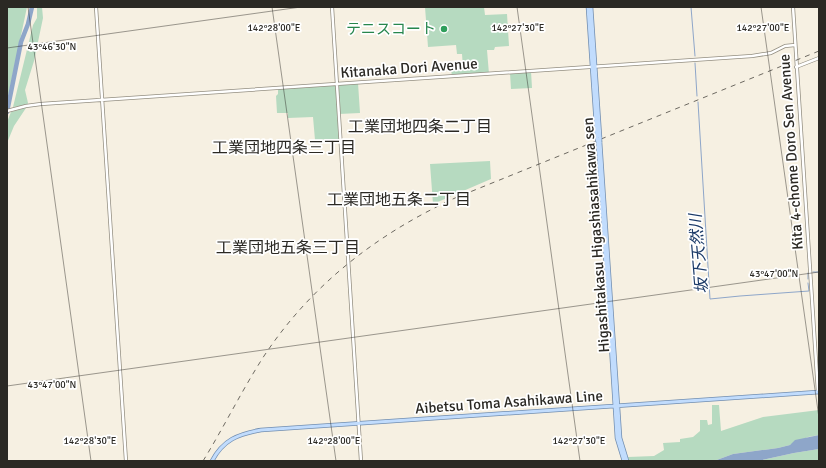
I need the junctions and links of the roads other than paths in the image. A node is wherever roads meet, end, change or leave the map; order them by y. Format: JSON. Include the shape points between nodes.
{"nodes":[{"id":1,"x":96,"y":7,"type":"edge"},
{"id":2,"x":332,"y":7,"type":"edge"},
{"id":3,"x":590,"y":7,"type":"edge"},
{"id":4,"x":792,"y":7,"type":"edge"},
{"id":5,"x":795,"y":45,"type":"junction"},
{"id":6,"x":819,"y":58,"type":"edge"},
{"id":7,"x":594,"y":67,"type":"junction"},
{"id":8,"x":796,"y":67,"type":"junction"},
{"id":9,"x":337,"y":84,"type":"junction"},
{"id":10,"x":102,"y":100,"type":"junction"},
{"id":11,"x":7,"y":111,"type":"edge"},
{"id":12,"x":819,"y":392,"type":"edge"},
{"id":13,"x":617,"y":406,"type":"junction"},
{"id":14,"x":359,"y":423,"type":"junction"},
{"id":15,"x":126,"y":461,"type":"edge"},
{"id":16,"x":212,"y":461,"type":"edge"},
{"id":17,"x":361,"y":461,"type":"edge"},
{"id":18,"x":624,"y":461,"type":"edge"},
{"id":19,"x":627,"y":461,"type":"edge"}],
"edges":[{"from":1,"to":10,"type":"street"},
{"from":2,"to":9,"type":"street"},
{"from":3,"to":7,"type":"main road","name":"Higashitakasu Higashiasahikawa sen"},
{"from":4,"to":5,"type":"street","name":"Kita 4-chome Doro Sen Avenue"},
{"from":5,"to":7,"type":"street","name":"Kitanaka Dori Avenue","via":[[752,56]]},
{"from":5,"to":8,"type":"street","name":"Kita 4-chome Doro Sen Avenue"},
{"from":6,"to":8,"type":"street"},
{"from":7,"to":9,"type":"street","name":"Kitanaka Dori Avenue"},
{"from":7,"to":13,"type":"main road","name":"Higashitakasu Higashiasahikawa sen","bridge":true},
{"from":8,"to":12,"type":"street","name":"Kita 4-chome Doro Sen Avenue"},
{"from":9,"to":10,"type":"street","name":"Kitanaka Dori Avenue"},
{"from":9,"to":14,"type":"street"},
{"from":10,"to":11,"type":"street","name":"Kitanaka Dori Avenue","via":[[41,104]]},
{"from":10,"to":15,"type":"street"},
{"from":12,"to":13,"type":"main road","name":"Aibetsu Toma Asahikawa Line"},
{"from":13,"to":14,"type":"main road","name":"Aibetsu Toma Asahikawa Line"},
{"from":13,"to":18,"type":"main road","name":"Higashitakasu Higashiasahikawa sen","via":[[617,438]]},
{"from":13,"to":19,"type":"main road","name":"Higashitakasu Higashiasahikawa sen","via":[[620,438]]},
{"from":14,"to":16,"type":"main road","name":"Aibetsu Toma Asahikawa Line","via":[[246,432],[225,444],[216,452]]},
{"from":14,"to":17,"type":"street"}]}
